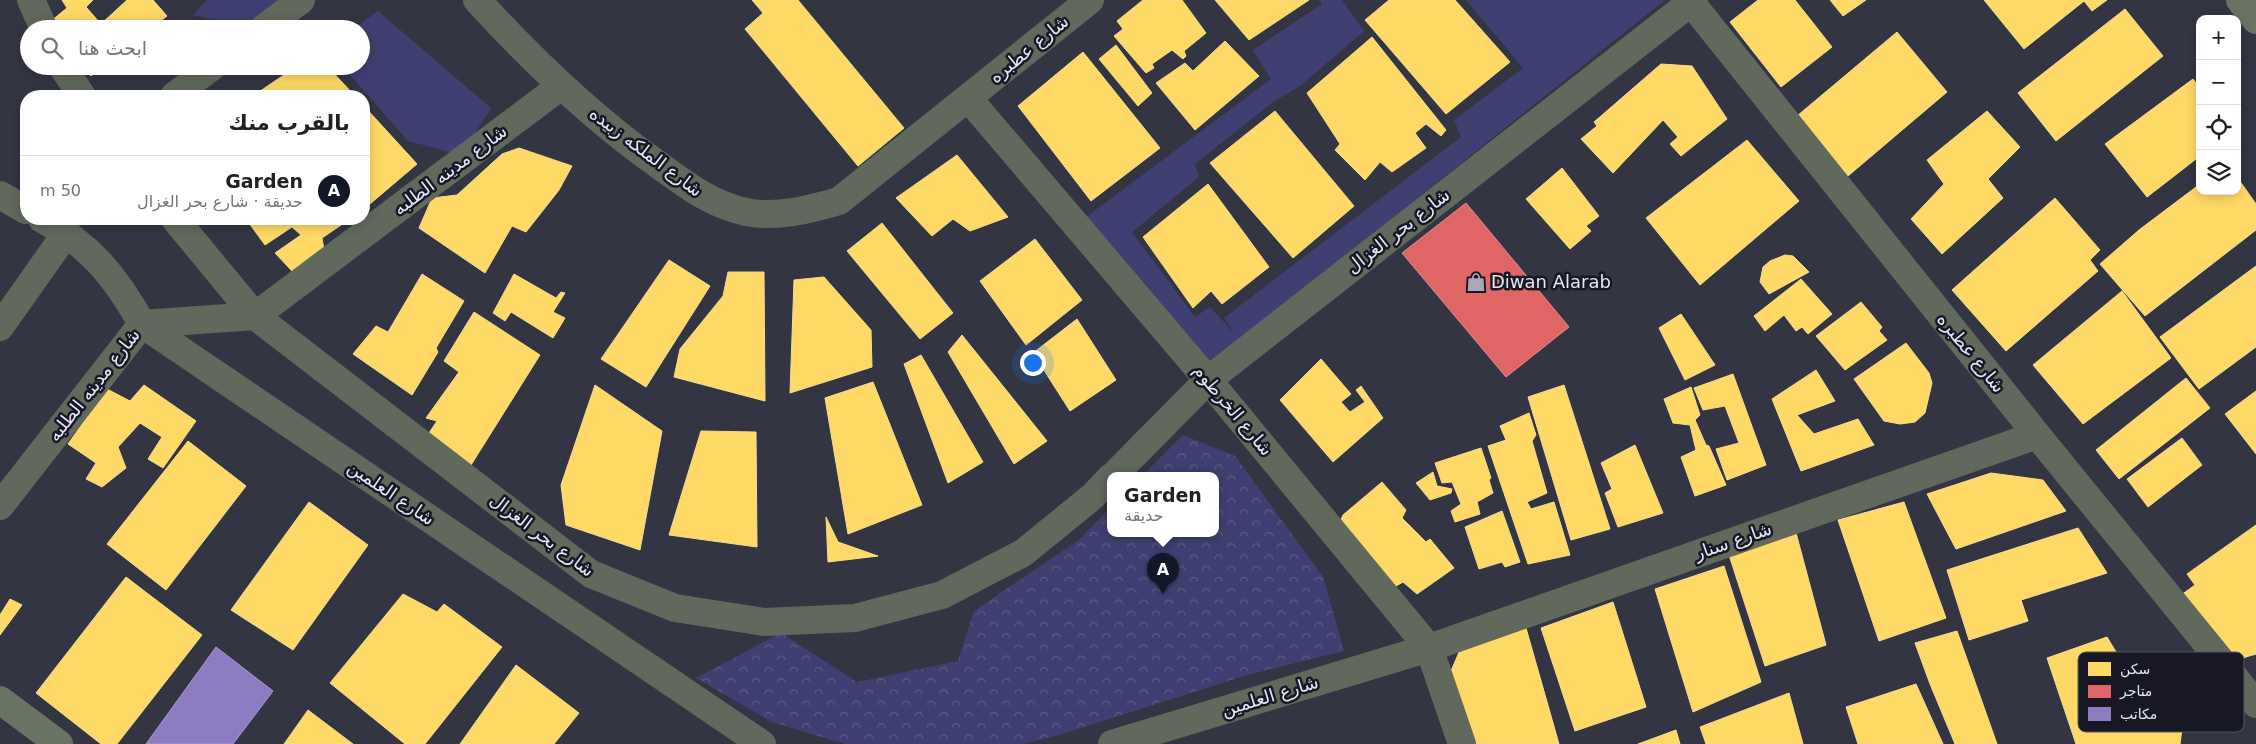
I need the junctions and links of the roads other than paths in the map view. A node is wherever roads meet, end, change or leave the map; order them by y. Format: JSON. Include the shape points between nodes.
{"nodes":[{"id":1,"x":31,"y":0,"type":"edge"},
{"id":2,"x":301,"y":0,"type":"edge"},
{"id":3,"x":477,"y":0,"type":"edge"},
{"id":4,"x":1090,"y":0,"type":"edge"},
{"id":5,"x":2240,"y":0,"type":"edge"},
{"id":6,"x":1692,"y":1,"type":"edge"},
{"id":7,"x":40,"y":20,"type":"edge"},
{"id":8,"x":275,"y":20,"type":"edge"},
{"id":9,"x":2256,"y":20,"type":"edge"},
{"id":10,"x":68,"y":75,"type":"edge"},
{"id":11,"x":201,"y":75,"type":"edge"},
{"id":12,"x":561,"y":86,"type":"junction"},
{"id":13,"x":78,"y":90,"type":"edge"},
{"id":14,"x":182,"y":90,"type":"edge"},
{"id":15,"x":968,"y":98,"type":"junction"},
{"id":16,"x":54,"y":225,"type":"edge"},
{"id":17,"x":180,"y":225,"type":"edge"},
{"id":18,"x":67,"y":232,"type":"junction"},
{"id":19,"x":255,"y":316,"type":"junction"},
{"id":20,"x":142,"y":324,"type":"junction"},
{"id":21,"x":0,"y":327,"type":"edge"},
{"id":22,"x":1208,"y":380,"type":"junction"},
{"id":23,"x":2037,"y":435,"type":"junction"},
{"id":24,"x":1117,"y":472,"type":"edge"},
{"id":25,"x":1107,"y":481,"type":"edge"},
{"id":26,"x":0,"y":506,"type":"edge"},
{"id":27,"x":1429,"y":648,"type":"junction"},
{"id":28,"x":2214,"y":652,"type":"edge"},
{"id":29,"x":2244,"y":689,"type":"edge"},
{"id":30,"x":0,"y":700,"type":"edge"},
{"id":31,"x":2256,"y":704,"type":"edge"},
{"id":32,"x":59,"y":744,"type":"edge"},
{"id":33,"x":762,"y":744,"type":"edge"},
{"id":34,"x":1112,"y":744,"type":"edge"},
{"id":35,"x":1462,"y":744,"type":"edge"}],
"edges":[{"from":1,"to":7,"type":"street"},
{"from":2,"to":8,"type":"street"},
{"from":3,"to":12,"type":"street","name":"شارع الملكه زبيده"},
{"from":4,"to":15,"type":"street","name":"شارع عطبره"},
{"from":5,"to":9,"type":"main road"},
{"from":6,"to":22,"type":"street","name":"شارع بحر الغزال"},
{"from":6,"to":23,"type":"street","name":"شارع عطبره"},
{"from":10,"to":13,"type":"street"},
{"from":11,"to":14,"type":"street"},
{"from":12,"to":15,"type":"street","name":"شارع الملكه زبيده","via":[[629,144],[702,196],[746,212],[793,214],[839,201]]},
{"from":12,"to":19,"type":"street","name":"شارع مدينه الطلبه"},
{"from":15,"to":22,"type":"street","name":"شارع الخرطوم"},
{"from":16,"to":18,"type":"street","name":"شارع العلمين"},
{"from":17,"to":19,"type":"street","name":"شارع بحر الغزال"},
{"from":18,"to":20,"type":"street","name":"شارع العلمين","via":[[97,259],[122,290]]},
{"from":18,"to":21,"type":"street"},
{"from":19,"to":20,"type":"street","name":"شارع مدينه الطلبه"},
{"from":19,"to":25,"type":"street","name":"شارع بحر الغزال","via":[[591,574],[675,608],[764,622],[855,618],[942,595],[1023,553]]},
{"from":20,"to":26,"type":"street","name":"شارع مدينه الطلبه"},
{"from":20,"to":33,"type":"street","name":"شارع العلمين"},
{"from":22,"to":24,"type":"street","name":"شارع بحر الغزال"},
{"from":22,"to":27,"type":"street","name":"شارع الخرطوم"},
{"from":23,"to":27,"type":"street","name":"شارع سنار"},
{"from":23,"to":28,"type":"street","name":"شارع عطبره"},
{"from":27,"to":34,"type":"street","name":"شارع العلمين"},
{"from":27,"to":35,"type":"street","name":"شارع الخرطوم"},
{"from":29,"to":31,"type":"street","name":"شارع عطبره"},
{"from":30,"to":32,"type":"main road"}]}
